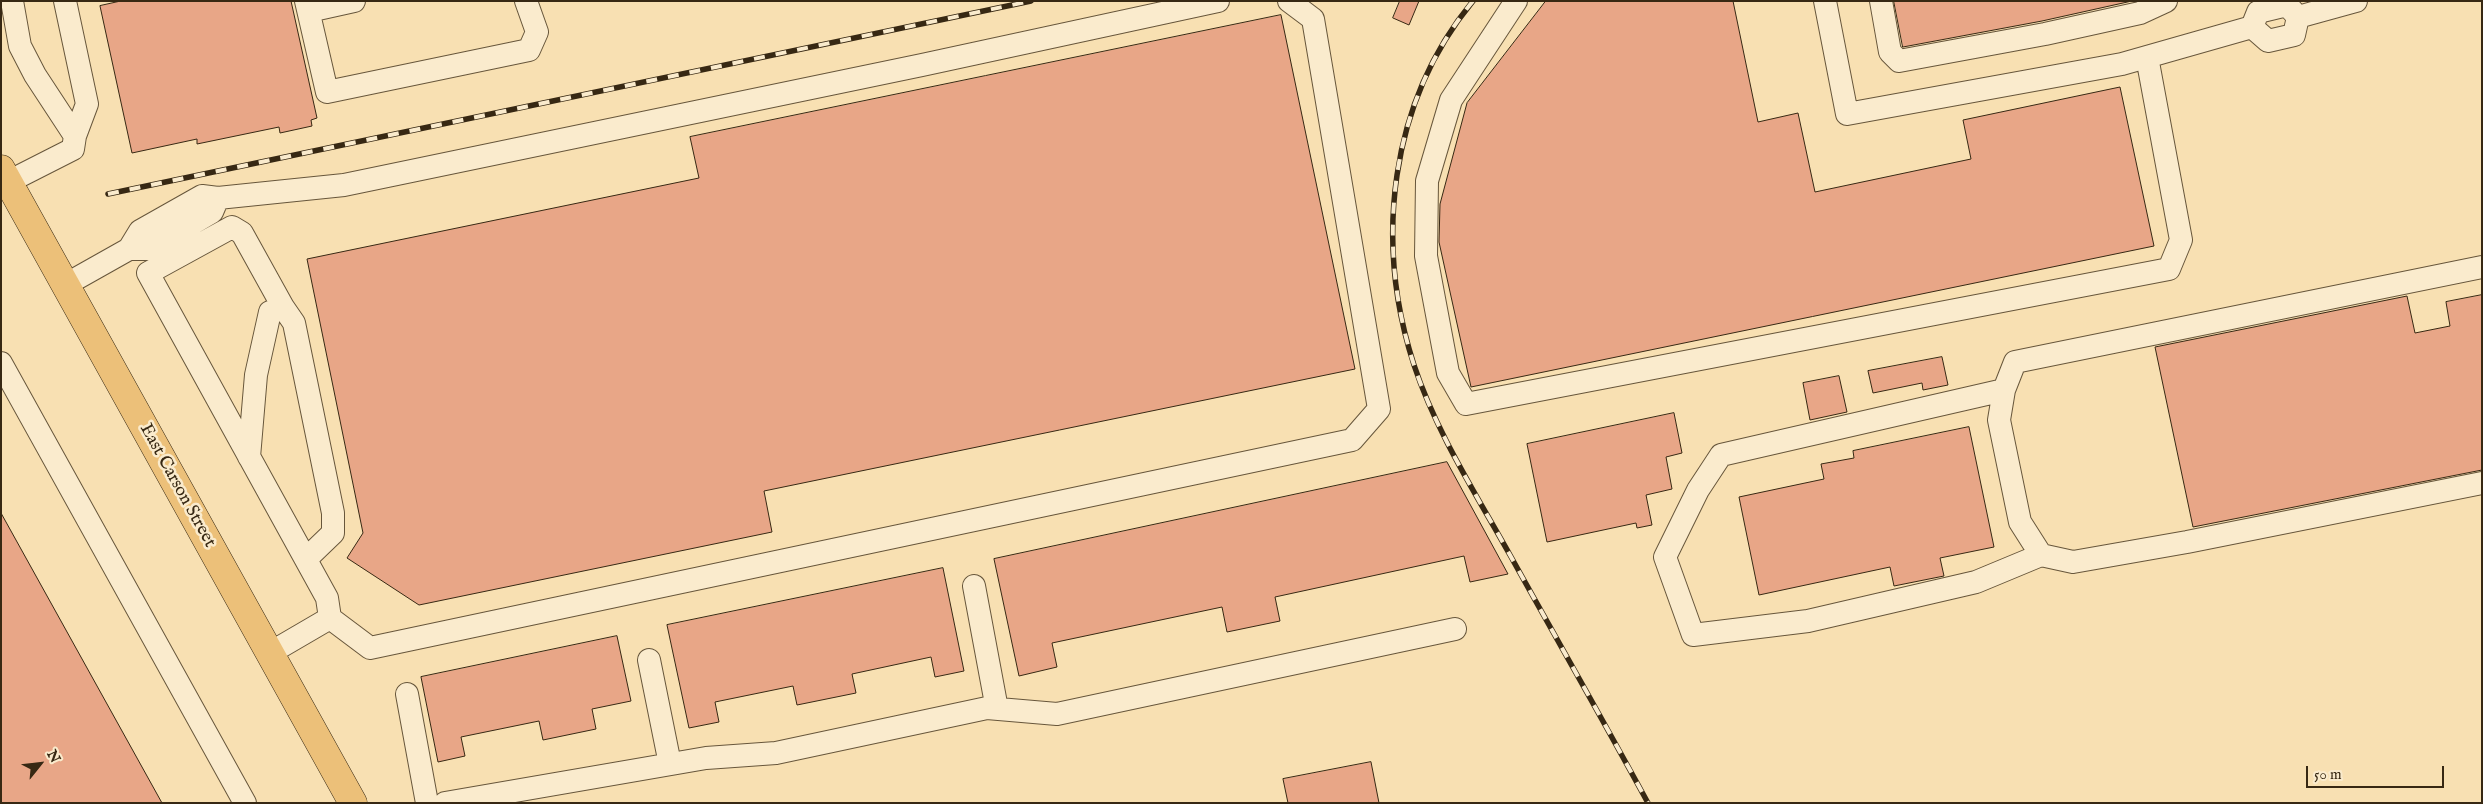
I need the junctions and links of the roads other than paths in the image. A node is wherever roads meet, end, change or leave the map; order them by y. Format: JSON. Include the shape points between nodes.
{"nodes":[{"id":1,"x":12,"y":1,"type":"edge"},
{"id":2,"x":65,"y":1,"type":"edge"},
{"id":3,"x":354,"y":1,"type":"edge"},
{"id":4,"x":526,"y":1,"type":"edge"},
{"id":5,"x":1218,"y":1,"type":"edge"},
{"id":6,"x":1289,"y":1,"type":"edge"},
{"id":7,"x":1516,"y":1,"type":"edge"},
{"id":8,"x":1825,"y":1,"type":"edge"},
{"id":9,"x":1881,"y":1,"type":"edge"},
{"id":10,"x":2166,"y":1,"type":"edge"},
{"id":11,"x":2356,"y":1,"type":"edge"},
{"id":12,"x":308,"y":6,"type":"edge"},
{"id":13,"x":2147,"y":57,"type":"junction"},
{"id":14,"x":75,"y":136,"type":"junction"},
{"id":15,"x":5,"y":175,"type":"edge"},
{"id":16,"x":2482,"y":267,"type":"edge"},
{"id":17,"x":65,"y":284,"type":"junction"},
{"id":18,"x":282,"y":307,"type":"junction"},
{"id":19,"x":1,"y":363,"type":"edge"},
{"id":20,"x":2004,"y":390,"type":"junction"},
{"id":21,"x":249,"y":457,"type":"junction"},
{"id":22,"x":2482,"y":483,"type":"edge"},
{"id":23,"x":2041,"y":555,"type":"junction"},
{"id":24,"x":306,"y":559,"type":"junction"},
{"id":25,"x":974,"y":586,"type":"dead end"},
{"id":26,"x":330,"y":618,"type":"junction"},
{"id":27,"x":1455,"y":629,"type":"dead end"},
{"id":28,"x":270,"y":653,"type":"junction"},
{"id":29,"x":649,"y":660,"type":"dead end"},
{"id":30,"x":407,"y":694,"type":"dead end"},
{"id":31,"x":997,"y":709,"type":"junction"},
{"id":32,"x":670,"y":764,"type":"junction"},
{"id":33,"x":245,"y":803,"type":"edge"},
{"id":34,"x":353,"y":803,"type":"edge"},
{"id":35,"x":427,"y":803,"type":"edge"},
{"id":36,"x":445,"y":803,"type":"edge"}],
"edges":[{"from":1,"to":14,"type":"lane","via":[[20,46]]},
{"from":2,"to":14,"type":"lane","via":[[87,104]]},
{"from":3,"to":12,"type":"lane"},
{"from":4,"to":12,"type":"lane","via":[[537,32],[529,50],[327,92]]},
{"from":5,"to":17,"type":"lane","via":[[344,185],[218,198],[202,196],[140,231],[129,249]]},
{"from":6,"to":26,"type":"lane","via":[[1313,19],[1379,409],[1352,440],[370,648]]},
{"from":7,"to":13,"type":"lane","via":[[1450,100],[1428,181],[1426,256],[1448,373],[1466,404],[2169,269],[2181,240]]},
{"from":8,"to":13,"type":"lane","via":[[1847,114]]},
{"from":9,"to":10,"type":"lane","via":[[1890,52],[1899,61],[2140,13]]},
{"from":11,"to":13,"type":"lane","via":[[2298,17],[2294,35],[2268,41],[2252,27]]},
{"from":14,"to":15,"type":"lane","via":[[73,149]]},
{"from":15,"to":17,"type":"main road","name":"East Carson Street"},
{"from":16,"to":20,"type":"lane","via":[[2015,362]]},
{"from":17,"to":28,"type":"main road","name":"East Carson Street"},
{"from":18,"to":21,"type":"lane","via":[[270,312],[256,376]]},
{"from":18,"to":21,"type":"lane","via":[[242,233],[232,226],[148,273]]},
{"from":18,"to":24,"type":"lane","via":[[294,324],[333,513],[333,533]]},
{"from":19,"to":33,"type":"lane"},
{"from":20,"to":23,"type":"lane","via":[[2000,420],[2020,522]]},
{"from":20,"to":23,"type":"lane","via":[[1721,455],[1698,490],[1665,557],[1693,635],[1808,621],[1976,582]]},
{"from":21,"to":24,"type":"lane"},
{"from":22,"to":23,"type":"lane","via":[[2073,562]]},
{"from":24,"to":26,"type":"lane","via":[[327,598]]},
{"from":25,"to":31,"type":"lane"},
{"from":26,"to":28,"type":"lane"},
{"from":27,"to":31,"type":"lane","via":[[1057,714]]},
{"from":28,"to":34,"type":"main road","name":"East Carson Street"},
{"from":29,"to":32,"type":"lane"},
{"from":30,"to":35,"type":"lane"},
{"from":31,"to":32,"type":"lane","via":[[987,708],[776,754],[706,758]]},
{"from":32,"to":36,"type":"lane"}]}
